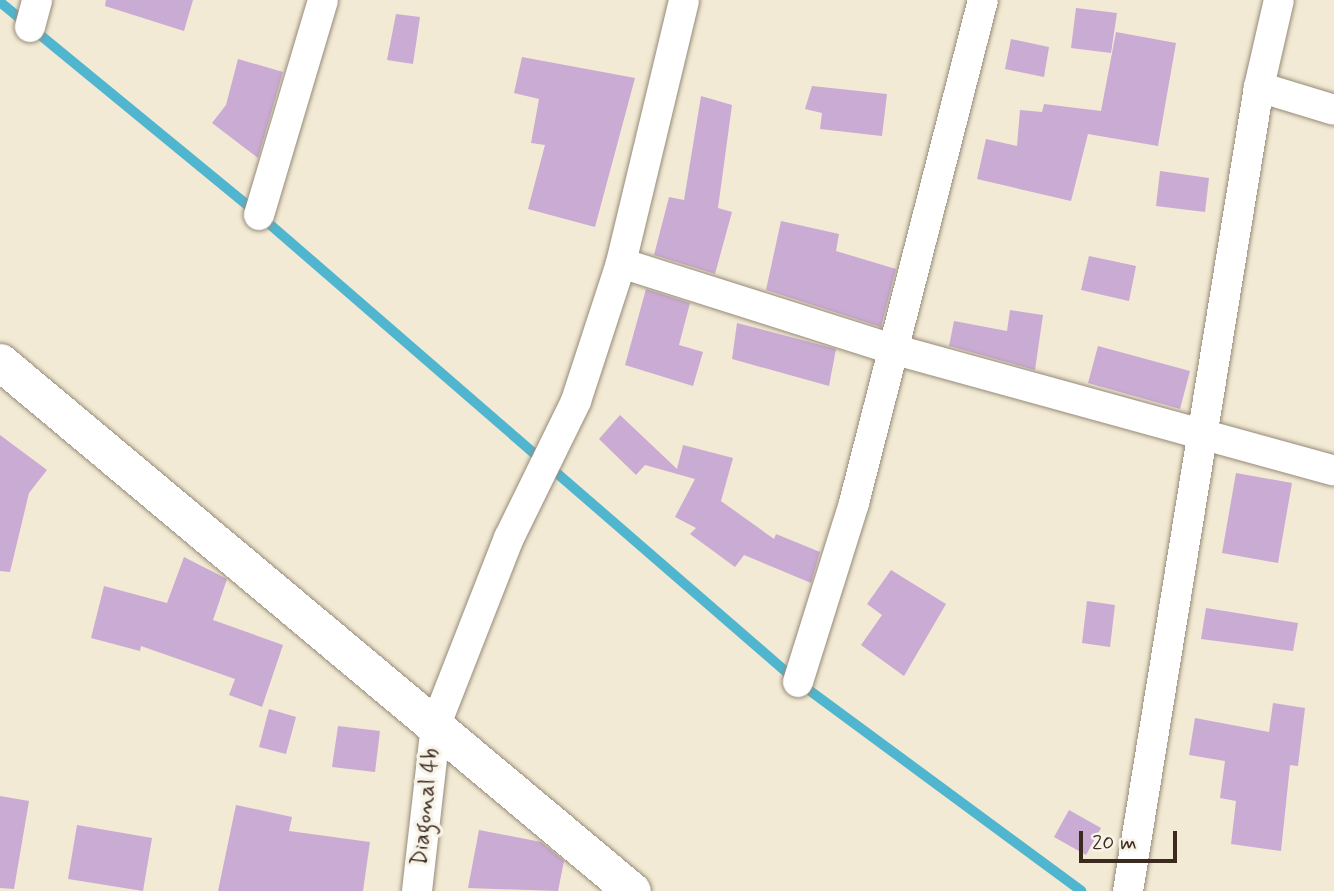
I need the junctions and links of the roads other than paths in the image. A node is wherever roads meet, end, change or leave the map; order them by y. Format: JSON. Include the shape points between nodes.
{"nodes":[{"id":1,"x":323,"y":0,"type":"edge"},
{"id":2,"x":684,"y":0,"type":"edge"},
{"id":3,"x":983,"y":0,"type":"edge"},
{"id":4,"x":1279,"y":0,"type":"edge"},
{"id":5,"x":1259,"y":87,"type":"junction"},
{"id":6,"x":1334,"y":110,"type":"edge"},
{"id":7,"x":259,"y":215,"type":"dead end"},
{"id":8,"x":621,"y":263,"type":"junction"},
{"id":9,"x":896,"y":350,"type":"junction"},
{"id":10,"x":0,"y":362,"type":"edge"},
{"id":11,"x":1202,"y":437,"type":"junction"},
{"id":12,"x":1334,"y":471,"type":"edge"},
{"id":13,"x":798,"y":682,"type":"dead end"},
{"id":14,"x":436,"y":724,"type":"junction"},
{"id":15,"x":417,"y":891,"type":"edge"},
{"id":16,"x":632,"y":891,"type":"edge"},
{"id":17,"x":1128,"y":891,"type":"edge"}],
"edges":[{"from":1,"to":7,"type":"street"},
{"from":2,"to":8,"type":"street","name":"Diagonal 4b"},
{"from":3,"to":9,"type":"street"},
{"from":4,"to":5,"type":"street"},
{"from":5,"to":6,"type":"street"},
{"from":5,"to":11,"type":"street"},
{"from":8,"to":9,"type":"street"},
{"from":8,"to":14,"type":"street","name":"Diagonal 4b","via":[[576,401],[509,538]]},
{"from":9,"to":11,"type":"street"},
{"from":9,"to":13,"type":"street"},
{"from":10,"to":14,"type":"street"},
{"from":11,"to":12,"type":"street"},
{"from":11,"to":17,"type":"street"},
{"from":14,"to":15,"type":"street","name":"Diagonal 4b"},
{"from":14,"to":16,"type":"street"}]}
